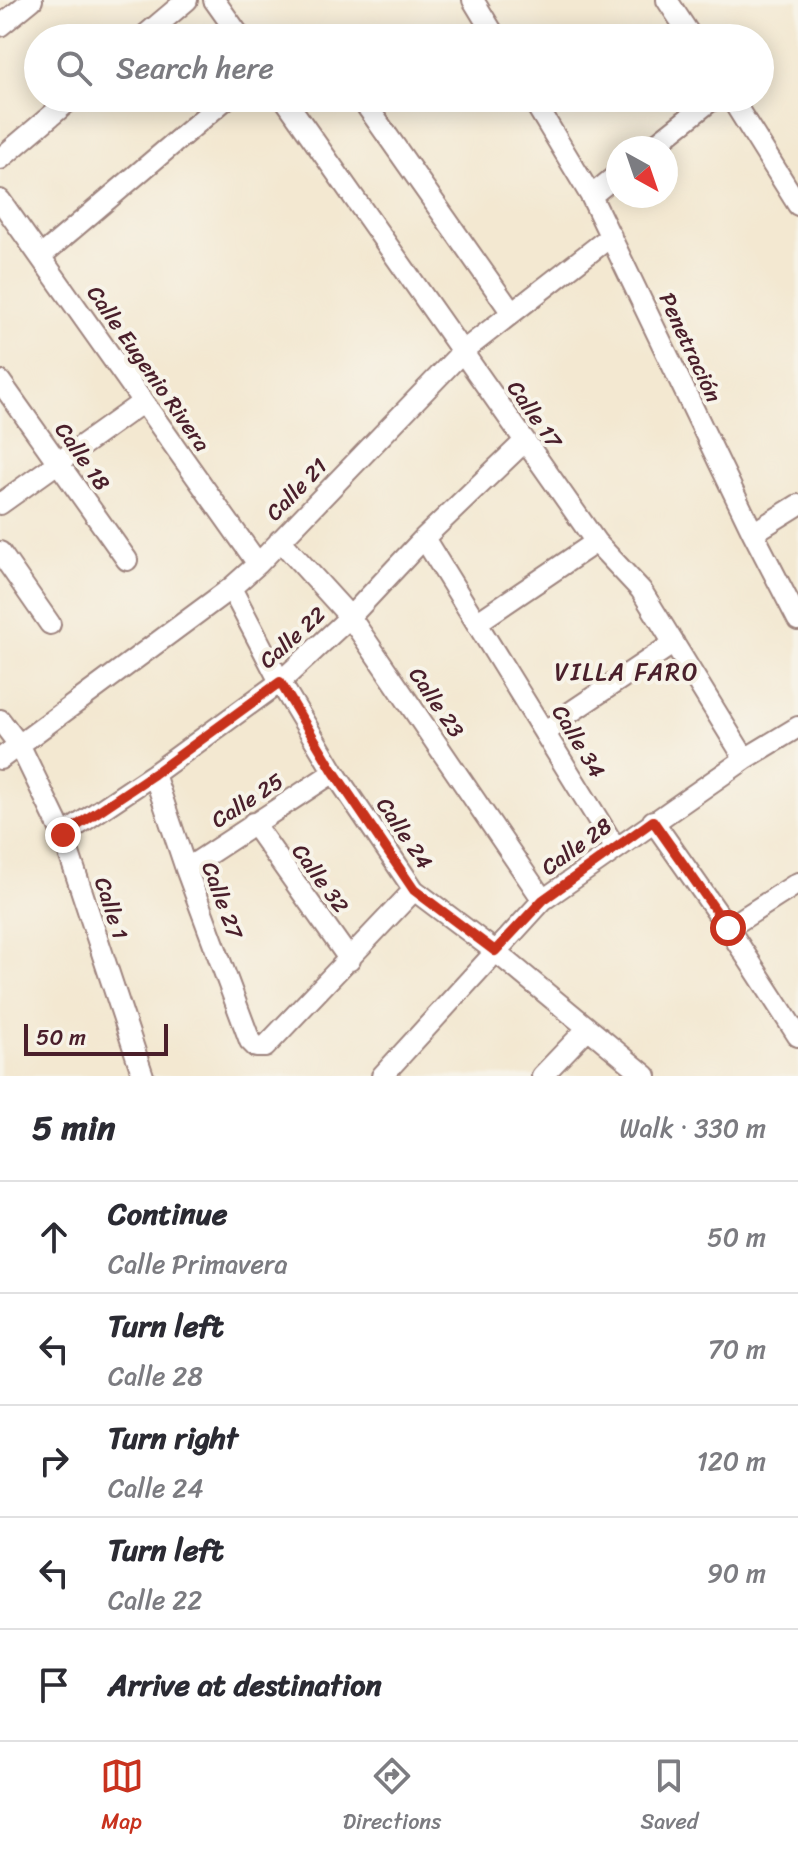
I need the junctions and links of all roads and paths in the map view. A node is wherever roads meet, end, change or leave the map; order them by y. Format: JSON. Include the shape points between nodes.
{"nodes":[{"id":1,"x":32,"y":0,"type":"edge"},
{"id":2,"x":187,"y":0,"type":"edge"},
{"id":3,"x":214,"y":0,"type":"edge"},
{"id":4,"x":473,"y":0,"type":"edge"},
{"id":5,"x":676,"y":3,"type":"edge"},
{"id":6,"x":159,"y":24,"type":"edge"},
{"id":7,"x":231,"y":24,"type":"edge"},
{"id":8,"x":488,"y":24,"type":"edge"},
{"id":9,"x":686,"y":24,"type":"edge"},
{"id":10,"x":0,"y":26,"type":"edge"},
{"id":11,"x":55,"y":112,"type":"edge"},
{"id":12,"x":211,"y":112,"type":"edge"},
{"id":13,"x":294,"y":112,"type":"edge"},
{"id":14,"x":371,"y":112,"type":"edge"},
{"id":15,"x":540,"y":112,"type":"edge"},
{"id":16,"x":696,"y":112,"type":"edge"},
{"id":17,"x":740,"y":112,"type":"edge"},
{"id":18,"x":666,"y":136,"type":"edge"},
{"id":19,"x":0,"y":159,"type":"edge"},
{"id":20,"x":606,"y":184,"type":"edge"},
{"id":21,"x":591,"y":196,"type":"junction"},
{"id":22,"x":0,"y":200,"type":"edge"},
{"id":23,"x":798,"y":205,"type":"edge"},
{"id":24,"x":611,"y":236,"type":"junction"},
{"id":25,"x":41,"y":256,"type":"junction"},
{"id":26,"x":512,"y":313,"type":"junction"},
{"id":27,"x":462,"y":352,"type":"junction"},
{"id":28,"x":0,"y":381,"type":"edge"},
{"id":29,"x":143,"y":402,"type":"junction"},
{"id":30,"x":525,"y":441,"type":"junction"},
{"id":31,"x":58,"y":463,"type":"junction"},
{"id":32,"x":0,"y":504,"type":"edge"},
{"id":33,"x":798,"y":505,"type":"edge"},
{"id":34,"x":753,"y":533,"type":"junction"},
{"id":35,"x":424,"y":538,"type":"junction"},
{"id":36,"x":280,"y":540,"type":"junction"},
{"id":37,"x":596,"y":542,"type":"junction"},
{"id":38,"x":0,"y":552,"type":"edge"},
{"id":39,"x":127,"y":560,"type":"dead end"},
{"id":40,"x":258,"y":564,"type":"junction"},
{"id":41,"x":231,"y":588,"type":"junction"},
{"id":42,"x":350,"y":617,"type":"junction"},
{"id":43,"x":798,"y":620,"type":"edge"},
{"id":44,"x":478,"y":622,"type":"junction"},
{"id":45,"x":50,"y":624,"type":"dead end"},
{"id":46,"x":674,"y":643,"type":"junction"},
{"id":47,"x":280,"y":682,"type":"junction"},
{"id":48,"x":0,"y":720,"type":"edge"},
{"id":49,"x":798,"y":727,"type":"edge"},
{"id":50,"x":546,"y":733,"type":"junction"},
{"id":51,"x":20,"y":746,"type":"junction"},
{"id":52,"x":0,"y":759,"type":"edge"},
{"id":53,"x":745,"y":759,"type":"junction"},
{"id":54,"x":334,"y":772,"type":"junction"},
{"id":55,"x":154,"y":774,"type":"junction"},
{"id":56,"x":653,"y":821,"type":"junction"},
{"id":57,"x":253,"y":823,"type":"junction"},
{"id":58,"x":63,"y":835,"type":"junction"},
{"id":59,"x":615,"y":847,"type":"junction"},
{"id":60,"x":186,"y":869,"type":"junction"},
{"id":61,"x":798,"y":883,"type":"edge"},
{"id":62,"x":414,"y":890,"type":"junction"},
{"id":63,"x":543,"y":900,"type":"junction"},
{"id":64,"x":728,"y":928,"type":"junction"},
{"id":65,"x":495,"y":951,"type":"junction"},
{"id":66,"x":350,"y":960,"type":"junction"},
{"id":67,"x":587,"y":1029,"type":"junction"},
{"id":68,"x":797,"y":1033,"type":"edge"},
{"id":69,"x":143,"y":1076,"type":"edge"},
{"id":70,"x":382,"y":1076,"type":"edge"},
{"id":71,"x":542,"y":1076,"type":"edge"},
{"id":72,"x":646,"y":1076,"type":"edge"}],
"edges":[{"from":1,"to":10,"type":"street"},
{"from":2,"to":6,"type":"street"},
{"from":3,"to":7,"type":"street"},
{"from":4,"to":8,"type":"street"},
{"from":5,"to":9,"type":"street"},
{"from":11,"to":19,"type":"street"},
{"from":12,"to":25,"type":"street"},
{"from":13,"to":27,"type":"street","name":"Calle 17"},
{"from":14,"to":26,"type":"street"},
{"from":15,"to":21,"type":"street","name":"Penetración"},
{"from":16,"to":18,"type":"street"},
{"from":17,"to":23,"type":"street"},
{"from":20,"to":21,"type":"street"},
{"from":21,"to":24,"type":"street","name":"Penetración"},
{"from":22,"to":25,"type":"street","name":"Calle Eugenio Rivera"},
{"from":24,"to":26,"type":"street","name":"Calle 21"},
{"from":24,"to":34,"type":"street","name":"Penetración"},
{"from":25,"to":29,"type":"street","name":"Calle Eugenio Rivera"},
{"from":26,"to":27,"type":"street","name":"Calle 21"},
{"from":27,"to":30,"type":"street","name":"Calle 17"},
{"from":27,"to":36,"type":"street","name":"Calle 21"},
{"from":28,"to":31,"type":"street","name":"Calle 18"},
{"from":29,"to":31,"type":"street"},
{"from":29,"to":40,"type":"street","name":"Calle Eugenio Rivera"},
{"from":30,"to":35,"type":"street","name":"Calle 22"},
{"from":30,"to":37,"type":"street","name":"Calle 17"},
{"from":31,"to":32,"type":"street"},
{"from":31,"to":39,"type":"street","name":"Calle 18"},
{"from":33,"to":34,"type":"street"},
{"from":34,"to":43,"type":"street","name":"Penetración"},
{"from":35,"to":42,"type":"street","name":"Calle 22"},
{"from":35,"to":44,"type":"street","name":"Calle 34"},
{"from":36,"to":40,"type":"street","name":"Calle 21"},
{"from":36,"to":42,"type":"street","name":"Calle 23"},
{"from":37,"to":44,"type":"street"},
{"from":37,"to":46,"type":"street","name":"Calle 17","via":[[641,590]]},
{"from":38,"to":45,"type":"street"},
{"from":40,"to":41,"type":"street","name":"Calle 21"},
{"from":41,"to":47,"type":"street","name":"Calle 24"},
{"from":41,"to":51,"type":"street","name":"Calle 21"},
{"from":42,"to":47,"type":"street","name":"Calle 22"},
{"from":42,"to":63,"type":"street","name":"Calle 23"},
{"from":44,"to":50,"type":"street","name":"Calle 34"},
{"from":46,"to":50,"type":"street"},
{"from":46,"to":53,"type":"street","name":"Calle 17"},
{"from":47,"to":54,"type":"street","name":"Calle 24"},
{"from":47,"to":55,"type":"street","name":"Calle 22"},
{"from":48,"to":51,"type":"street","name":"Calle 1"},
{"from":49,"to":53,"type":"street","name":"Calle 28"},
{"from":50,"to":59,"type":"street","name":"Calle 34"},
{"from":51,"to":52,"type":"street","name":"Calle 21"},
{"from":51,"to":58,"type":"street","name":"Calle 1"},
{"from":53,"to":56,"type":"street","name":"Calle 28"},
{"from":54,"to":57,"type":"street","name":"Calle 25"},
{"from":54,"to":62,"type":"street","name":"Calle 24"},
{"from":55,"to":58,"type":"street","name":"Calle 22"},
{"from":55,"to":60,"type":"street","name":"Calle 27"},
{"from":56,"to":59,"type":"street","name":"Calle 28"},
{"from":56,"to":64,"type":"street"},
{"from":57,"to":60,"type":"street","name":"Calle 25"},
{"from":57,"to":66,"type":"street","name":"Calle 32"},
{"from":58,"to":69,"type":"street","name":"Calle 1"},
{"from":59,"to":63,"type":"street","name":"Calle 28"},
{"from":60,"to":66,"type":"street","name":"Calle 27","via":[[256,1047],[265,1047]]},
{"from":61,"to":64,"type":"street"},
{"from":62,"to":65,"type":"street","name":"Calle 24"},
{"from":62,"to":66,"type":"street"},
{"from":63,"to":65,"type":"street","name":"Calle 28"},
{"from":64,"to":68,"type":"street"},
{"from":65,"to":67,"type":"street","name":"Calle 24"},
{"from":65,"to":70,"type":"street","name":"Calle 28"},
{"from":67,"to":71,"type":"street"},
{"from":67,"to":72,"type":"street","name":"Calle 24"}]}
